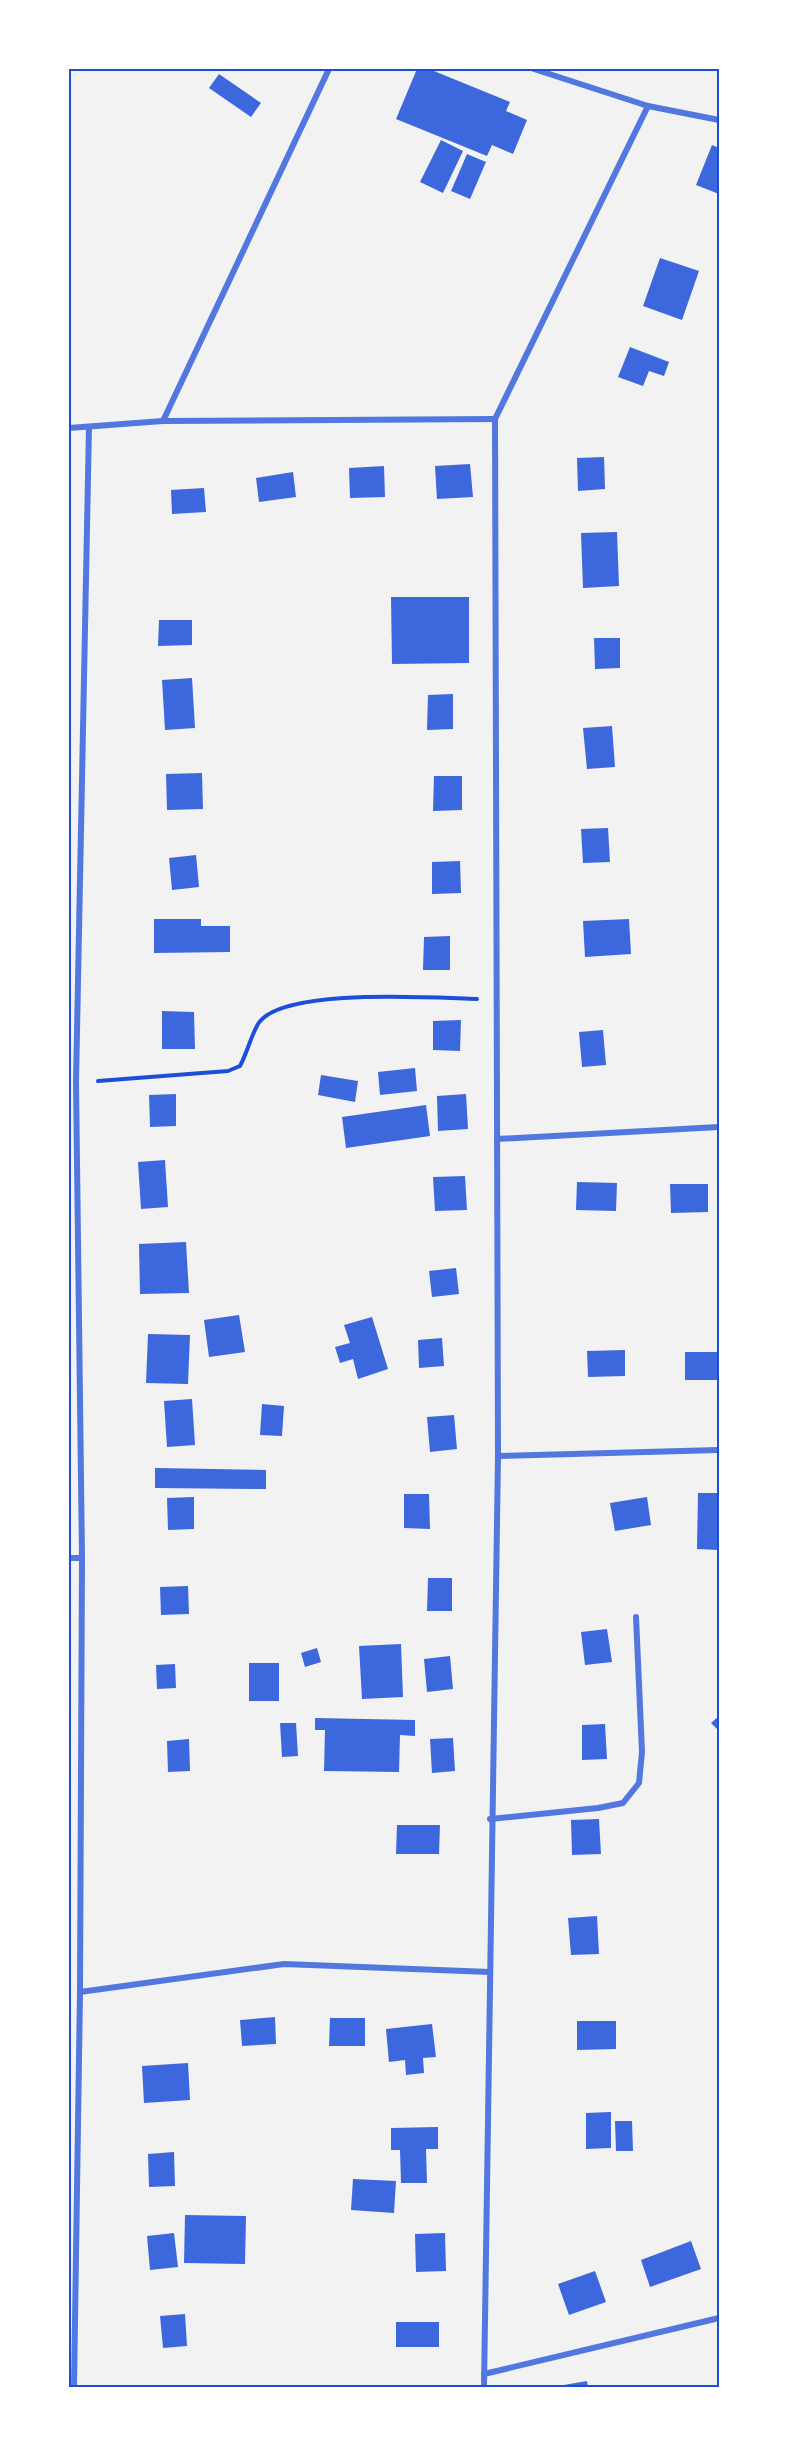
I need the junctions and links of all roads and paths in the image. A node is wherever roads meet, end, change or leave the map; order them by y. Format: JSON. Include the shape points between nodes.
{"nodes":[{"id":1,"x":329,"y":69,"type":"edge"},
{"id":2,"x":534,"y":69,"type":"edge"},
{"id":3,"x":648,"y":106,"type":"junction"},
{"id":4,"x":719,"y":120,"type":"edge"},
{"id":5,"x":495,"y":419,"type":"junction"},
{"id":6,"x":163,"y":421,"type":"junction"},
{"id":7,"x":88,"y":427,"type":"junction"},
{"id":8,"x":69,"y":428,"type":"edge"},
{"id":9,"x":495,"y":999,"type":"junction"},
{"id":10,"x":76,"y":1082,"type":"junction"},
{"id":11,"x":719,"y":1126,"type":"edge"},
{"id":12,"x":496,"y":1139,"type":"junction"},
{"id":13,"x":719,"y":1450,"type":"edge"},
{"id":14,"x":498,"y":1456,"type":"junction"},
{"id":15,"x":69,"y":1558,"type":"edge"},
{"id":16,"x":82,"y":1558,"type":"junction"},
{"id":17,"x":636,"y":1617,"type":"dead end"},
{"id":18,"x":490,"y":1819,"type":"junction"},
{"id":19,"x":490,"y":1972,"type":"junction"},
{"id":20,"x":80,"y":1992,"type":"junction"},
{"id":21,"x":719,"y":2318,"type":"edge"},
{"id":22,"x":484,"y":2374,"type":"junction"},
{"id":23,"x":74,"y":2387,"type":"edge"},
{"id":24,"x":484,"y":2387,"type":"edge"}],
"edges":[{"from":1,"to":6,"type":"street"},
{"from":2,"to":3,"type":"street"},
{"from":3,"to":4,"type":"street"},
{"from":3,"to":5,"type":"street"},
{"from":5,"to":6,"type":"street"},
{"from":5,"to":9,"type":"street"},
{"from":6,"to":7,"type":"street"},
{"from":7,"to":8,"type":"street"},
{"from":7,"to":10,"type":"street"},
{"from":9,"to":10,"type":"path","via":[[330,998],[276,1009],[258,1023],[240,1066],[234,1068]]},
{"from":9,"to":12,"type":"street"},
{"from":10,"to":16,"type":"street"},
{"from":11,"to":12,"type":"street"},
{"from":12,"to":14,"type":"street"},
{"from":13,"to":14,"type":"street"},
{"from":14,"to":18,"type":"street"},
{"from":15,"to":16,"type":"street"},
{"from":16,"to":20,"type":"street"},
{"from":17,"to":18,"type":"street","via":[[642,1752],[639,1783],[623,1803]]},
{"from":18,"to":19,"type":"street"},
{"from":19,"to":20,"type":"street","via":[[284,1964]]},
{"from":19,"to":22,"type":"street"},
{"from":20,"to":23,"type":"street"},
{"from":21,"to":22,"type":"street"},
{"from":22,"to":24,"type":"street"}]}
